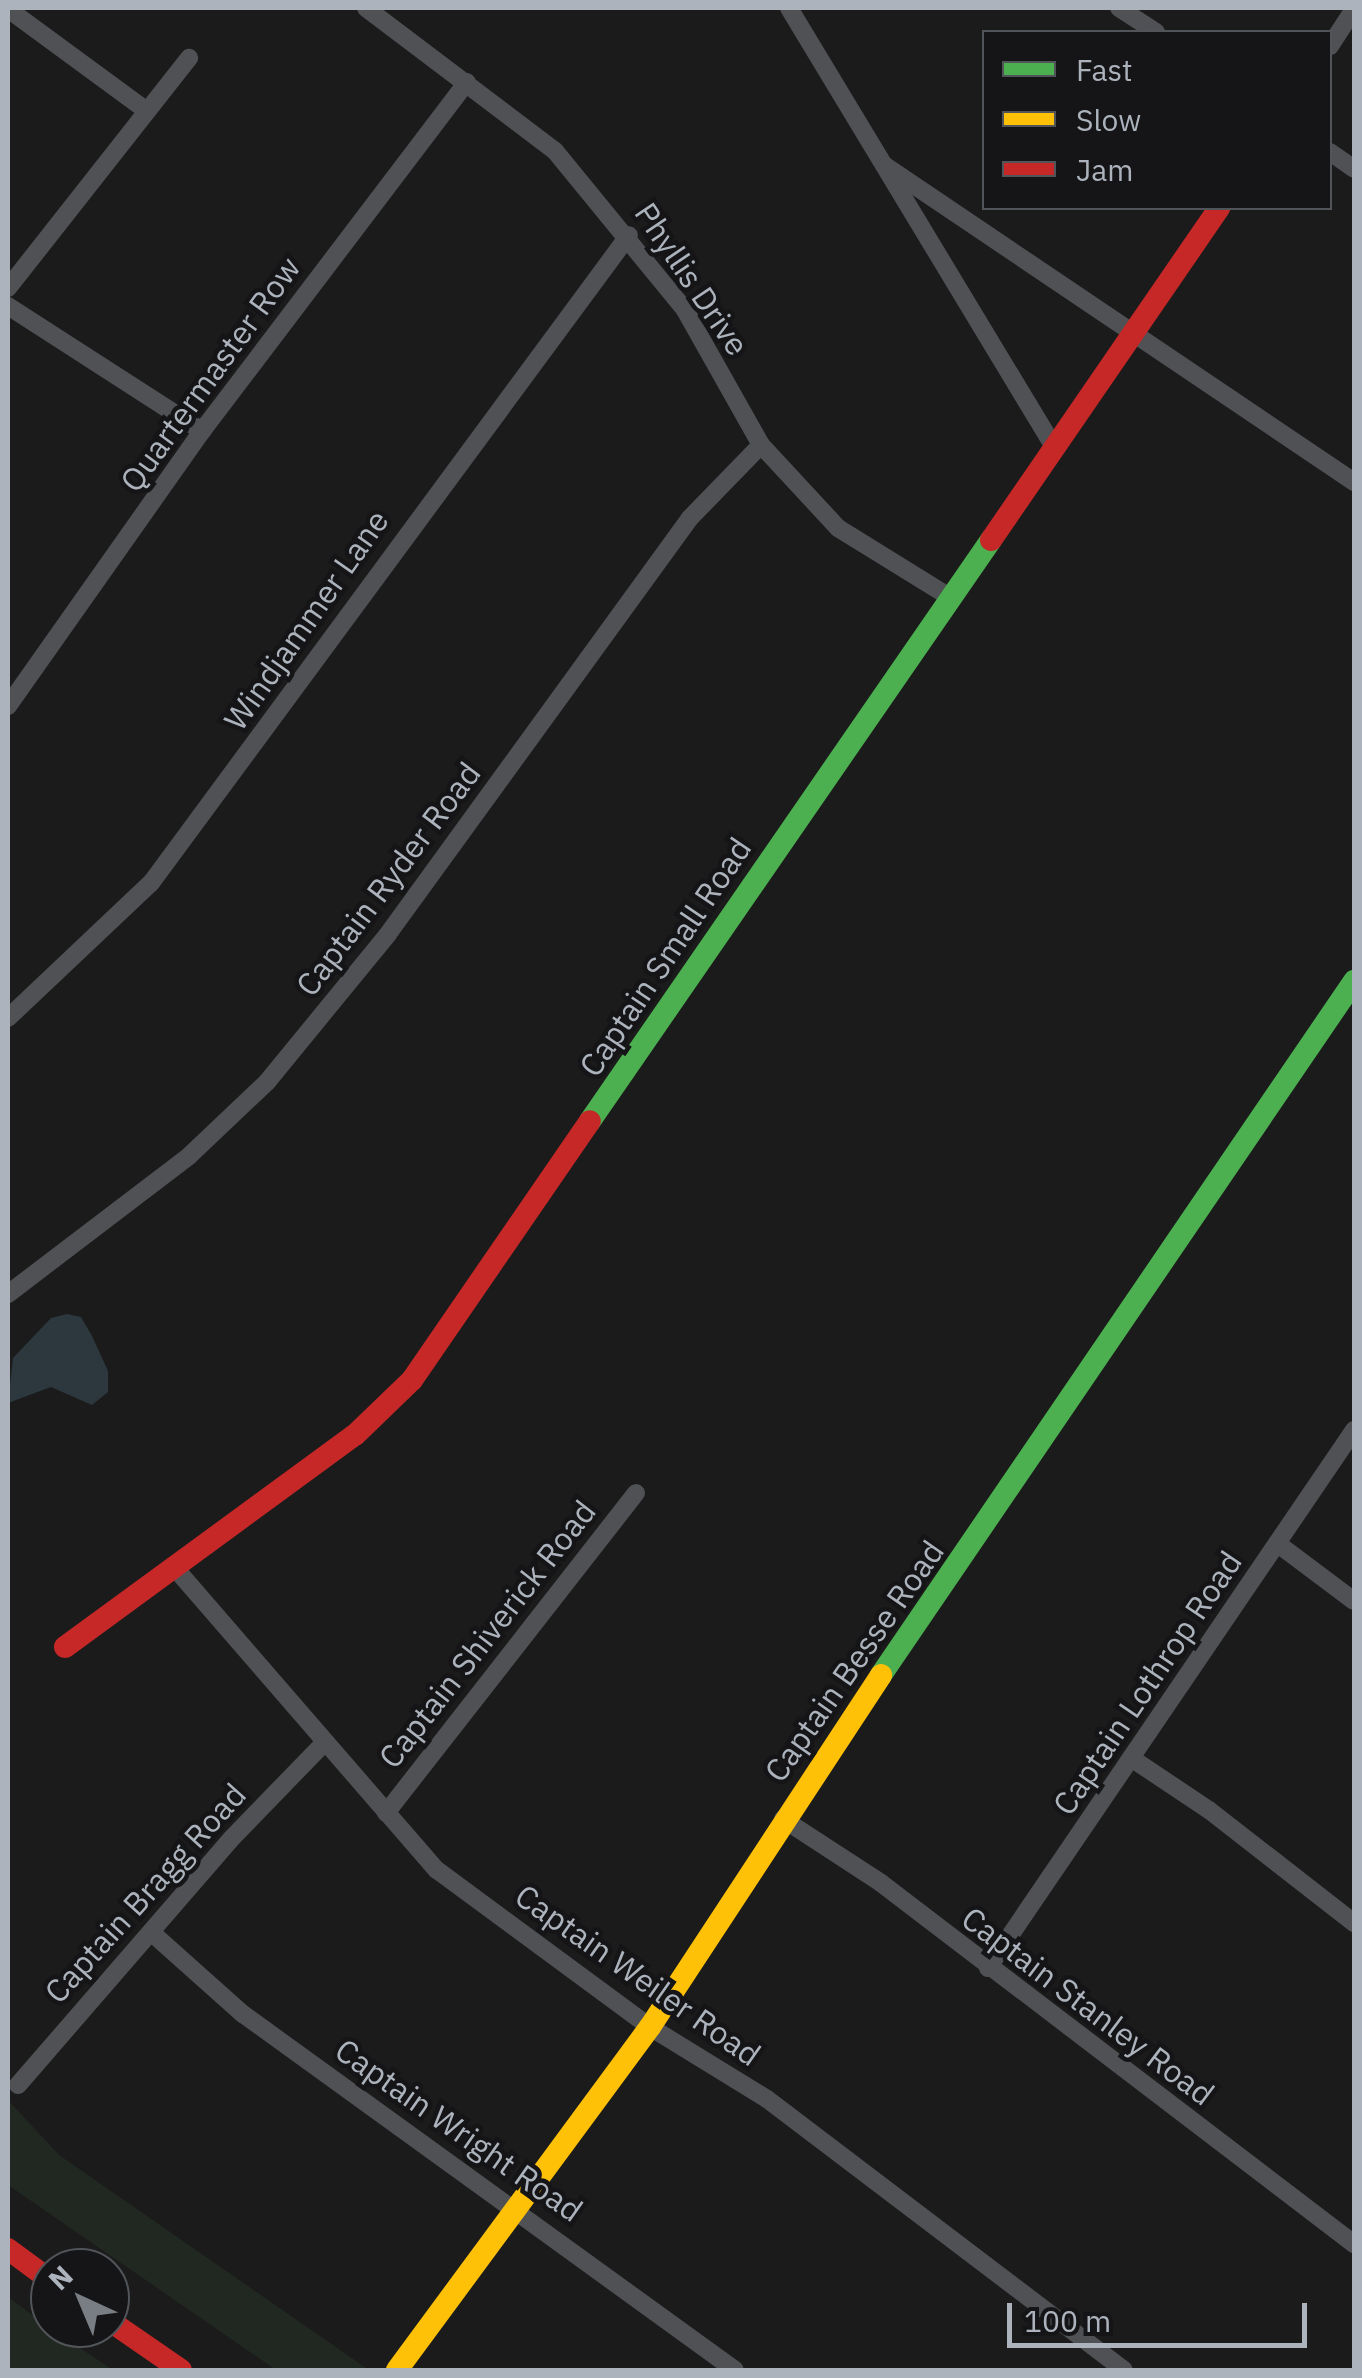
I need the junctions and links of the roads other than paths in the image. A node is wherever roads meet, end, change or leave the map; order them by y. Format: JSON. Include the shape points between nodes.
{"nodes":[{"id":1,"x":366,"y":8,"type":"edge"},
{"id":2,"x":789,"y":8,"type":"edge"},
{"id":3,"x":1119,"y":8,"type":"edge"},
{"id":4,"x":1354,"y":9,"type":"edge"},
{"id":5,"x":8,"y":10,"type":"edge"},
{"id":6,"x":1153,"y":30,"type":"edge"},
{"id":7,"x":1332,"y":43,"type":"edge"},
{"id":8,"x":189,"y":58,"type":"dead end"},
{"id":9,"x":467,"y":82,"type":"junction"},
{"id":10,"x":147,"y":111,"type":"junction"},
{"id":11,"x":1332,"y":153,"type":"edge"},
{"id":12,"x":884,"y":165,"type":"junction"},
{"id":13,"x":1354,"y":169,"type":"edge"},
{"id":14,"x":1217,"y":210,"type":"edge"},
{"id":15,"x":629,"y":235,"type":"junction"},
{"id":16,"x":8,"y":288,"type":"edge"},
{"id":17,"x":8,"y":306,"type":"edge"},
{"id":18,"x":1133,"y":332,"type":"junction"},
{"id":19,"x":202,"y":432,"type":"junction"},
{"id":20,"x":761,"y":445,"type":"junction"},
{"id":21,"x":1054,"y":446,"type":"junction"},
{"id":22,"x":1354,"y":482,"type":"edge"},
{"id":23,"x":948,"y":596,"type":"junction"},
{"id":24,"x":8,"y":706,"type":"edge"},
{"id":25,"x":1354,"y":981,"type":"edge"},
{"id":26,"x":8,"y":1018,"type":"edge"},
{"id":27,"x":8,"y":1294,"type":"edge"},
{"id":28,"x":1354,"y":1430,"type":"edge"},
{"id":29,"x":636,"y":1492,"type":"dead end"},
{"id":30,"x":1278,"y":1544,"type":"junction"},
{"id":31,"x":175,"y":1568,"type":"junction"},
{"id":32,"x":1354,"y":1601,"type":"edge"},
{"id":33,"x":65,"y":1647,"type":"dead end"},
{"id":34,"x":322,"y":1745,"type":"junction"},
{"id":35,"x":1131,"y":1758,"type":"junction"},
{"id":36,"x":386,"y":1813,"type":"junction"},
{"id":37,"x":783,"y":1819,"type":"junction"},
{"id":38,"x":1354,"y":1923,"type":"edge"},
{"id":39,"x":152,"y":1933,"type":"junction"},
{"id":40,"x":988,"y":1968,"type":"junction"},
{"id":41,"x":650,"y":2027,"type":"junction"},
{"id":42,"x":18,"y":2085,"type":"dead end"},
{"id":43,"x":519,"y":2208,"type":"junction"},
{"id":44,"x":1354,"y":2244,"type":"edge"},
{"id":45,"x":8,"y":2250,"type":"edge"},
{"id":46,"x":30,"y":2266,"type":"edge"},
{"id":47,"x":130,"y":2335,"type":"edge"},
{"id":48,"x":181,"y":2370,"type":"edge"},
{"id":49,"x":397,"y":2370,"type":"edge"},
{"id":50,"x":735,"y":2370,"type":"edge"},
{"id":51,"x":1124,"y":2370,"type":"edge"}],
"edges":[{"from":1,"to":9,"type":"street","name":"Phyllis Drive"},
{"from":2,"to":12,"type":"street"},
{"from":3,"to":6,"type":"street"},
{"from":4,"to":7,"type":"street"},
{"from":5,"to":10,"type":"street"},
{"from":8,"to":10,"type":"street"},
{"from":9,"to":15,"type":"street","name":"Phyllis Drive","via":[[555,152]]},
{"from":9,"to":19,"type":"street","name":"Quartermaster Row"},
{"from":10,"to":16,"type":"street"},
{"from":11,"to":13,"type":"street"},
{"from":12,"to":18,"type":"street"},
{"from":12,"to":21,"type":"street"},
{"from":14,"to":18,"type":"street","name":"Captain Small Road"},
{"from":15,"to":20,"type":"street","name":"Phyllis Drive","via":[[685,310]]},
{"from":15,"to":26,"type":"street","name":"Windjammer Lane","via":[[151,883]]},
{"from":17,"to":19,"type":"street"},
{"from":18,"to":21,"type":"street","name":"Captain Small Road"},
{"from":18,"to":22,"type":"street"},
{"from":19,"to":24,"type":"street","name":"Quartermaster Row"},
{"from":20,"to":23,"type":"street","name":"Phyllis Drive","via":[[838,528]]},
{"from":20,"to":27,"type":"street","name":"Captain Ryder Road","via":[[690,518],[388,934],[289,1056],[189,1156]]},
{"from":21,"to":23,"type":"street","name":"Captain Small Road"},
{"from":23,"to":31,"type":"street","name":"Captain Small Road","via":[[510,1246],[412,1380],[355,1435]]},
{"from":25,"to":37,"type":"street","name":"Captain Besse Road"},
{"from":28,"to":30,"type":"street","name":"Captain Lothrop Road"},
{"from":29,"to":36,"type":"street","name":"Captain Shiverick Road"},
{"from":30,"to":32,"type":"street"},
{"from":30,"to":35,"type":"street","name":"Captain Lothrop Road"},
{"from":31,"to":33,"type":"street","name":"Captain Small Road"},
{"from":31,"to":34,"type":"street","name":"Captain Weiler Road"},
{"from":34,"to":36,"type":"street","name":"Captain Weiler Road"},
{"from":34,"to":39,"type":"street","name":"Captain Bragg Road"},
{"from":35,"to":38,"type":"street"},
{"from":35,"to":40,"type":"street","name":"Captain Lothrop Road"},
{"from":36,"to":41,"type":"street","name":"Captain Weiler Road","via":[[437,1870]]},
{"from":37,"to":40,"type":"street","name":"Captain Stanley Road","via":[[881,1882]]},
{"from":37,"to":41,"type":"street","name":"Captain Besse Road"},
{"from":39,"to":42,"type":"street","name":"Captain Bragg Road"},
{"from":39,"to":43,"type":"street","name":"Captain Wright Road","via":[[243,2014]]},
{"from":40,"to":44,"type":"street","name":"Captain Stanley Road"},
{"from":41,"to":43,"type":"street","name":"Captain Besse Road"},
{"from":41,"to":51,"type":"street","name":"Captain Weiler Road","via":[[767,2099]]},
{"from":43,"to":49,"type":"street","name":"Captain Besse Road"},
{"from":43,"to":50,"type":"street","name":"Captain Wright Road"},
{"from":45,"to":46,"type":"street"},
{"from":47,"to":48,"type":"street"}]}
